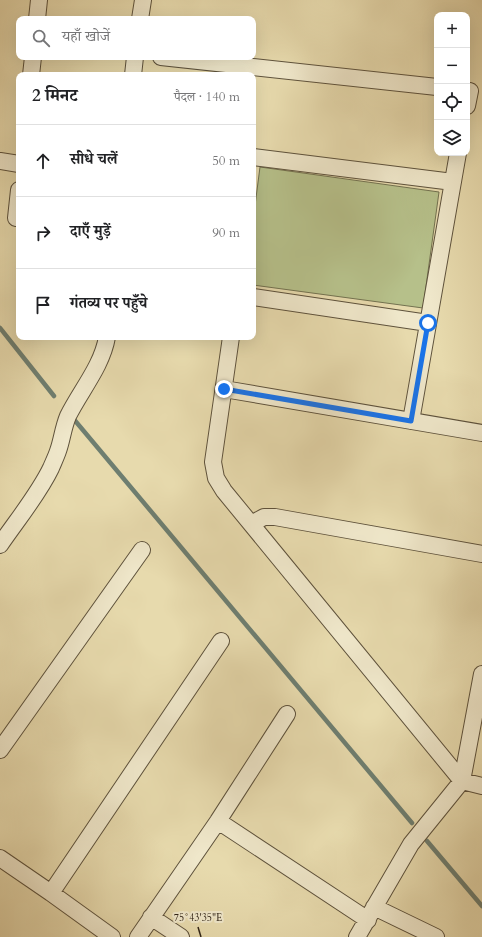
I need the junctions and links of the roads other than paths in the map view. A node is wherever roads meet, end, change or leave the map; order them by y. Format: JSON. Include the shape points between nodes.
{"nodes":[{"id":1,"x":39,"y":0,"type":"edge"},
{"id":2,"x":143,"y":0,"type":"edge"},
{"id":3,"x":37,"y":16,"type":"edge"},
{"id":4,"x":140,"y":16,"type":"edge"},
{"id":5,"x":33,"y":60,"type":"edge"},
{"id":6,"x":135,"y":60,"type":"edge"},
{"id":7,"x":189,"y":60,"type":"edge"},
{"id":8,"x":31,"y":72,"type":"edge"},
{"id":9,"x":133,"y":72,"type":"edge"},
{"id":10,"x":434,"y":87,"type":"edge"},
{"id":11,"x":457,"y":156,"type":"edge"},
{"id":12,"x":256,"y":159,"type":"edge"},
{"id":13,"x":0,"y":161,"type":"edge"},
{"id":14,"x":16,"y":164,"type":"edge"},
{"id":15,"x":453,"y":182,"type":"junction"},
{"id":16,"x":256,"y":296,"type":"edge"},
{"id":17,"x":428,"y":323,"type":"junction"},
{"id":18,"x":106,"y":340,"type":"edge"},
{"id":19,"x":231,"y":340,"type":"edge"},
{"id":20,"x":224,"y":389,"type":"junction"},
{"id":21,"x":411,"y":421,"type":"junction"},
{"id":22,"x":482,"y":433,"type":"edge"},
{"id":23,"x":251,"y":524,"type":"junction"},
{"id":24,"x":0,"y":545,"type":"edge"},
{"id":25,"x":142,"y":550,"type":"dead end"},
{"id":26,"x":482,"y":554,"type":"edge"},
{"id":27,"x":221,"y":641,"type":"dead end"},
{"id":28,"x":482,"y":674,"type":"edge"},
{"id":29,"x":287,"y":714,"type":"dead end"},
{"id":30,"x":0,"y":750,"type":"edge"},
{"id":31,"x":462,"y":781,"type":"junction"},
{"id":32,"x":482,"y":786,"type":"edge"},
{"id":33,"x":218,"y":821,"type":"junction"},
{"id":34,"x":0,"y":858,"type":"edge"},
{"id":35,"x":51,"y":893,"type":"junction"},
{"id":36,"x":371,"y":913,"type":"junction"},
{"id":37,"x":151,"y":917,"type":"junction"},
{"id":38,"x":112,"y":937,"type":"edge"},
{"id":39,"x":138,"y":937,"type":"edge"},
{"id":40,"x":180,"y":937,"type":"edge"},
{"id":41,"x":357,"y":937,"type":"edge"},
{"id":42,"x":436,"y":937,"type":"edge"}],
"edges":[{"from":1,"to":3,"type":"street"},
{"from":2,"to":4,"type":"street"},
{"from":5,"to":8,"type":"street"},
{"from":6,"to":9,"type":"street"},
{"from":7,"to":10,"type":"street"},
{"from":11,"to":15,"type":"street"},
{"from":12,"to":15,"type":"street"},
{"from":13,"to":14,"type":"street"},
{"from":15,"to":17,"type":"street"},
{"from":16,"to":17,"type":"street"},
{"from":17,"to":21,"type":"street"},
{"from":18,"to":24,"type":"street","via":[[92,375],[68,417],[50,470]]},
{"from":19,"to":20,"type":"street"},
{"from":20,"to":21,"type":"street"},
{"from":20,"to":23,"type":"street","via":[[213,462],[216,478]]},
{"from":21,"to":22,"type":"street"},
{"from":23,"to":26,"type":"street","via":[[264,517],[275,517]]},
{"from":23,"to":31,"type":"street"},
{"from":25,"to":30,"type":"street"},
{"from":27,"to":35,"type":"street"},
{"from":28,"to":31,"type":"street"},
{"from":29,"to":33,"type":"street"},
{"from":31,"to":32,"type":"street"},
{"from":31,"to":36,"type":"street","via":[[411,844]]},
{"from":33,"to":36,"type":"street"},
{"from":33,"to":37,"type":"street"},
{"from":34,"to":35,"type":"street"},
{"from":35,"to":38,"type":"street"},
{"from":36,"to":41,"type":"street"},
{"from":36,"to":42,"type":"street"},
{"from":37,"to":39,"type":"street"},
{"from":37,"to":40,"type":"street"}]}
